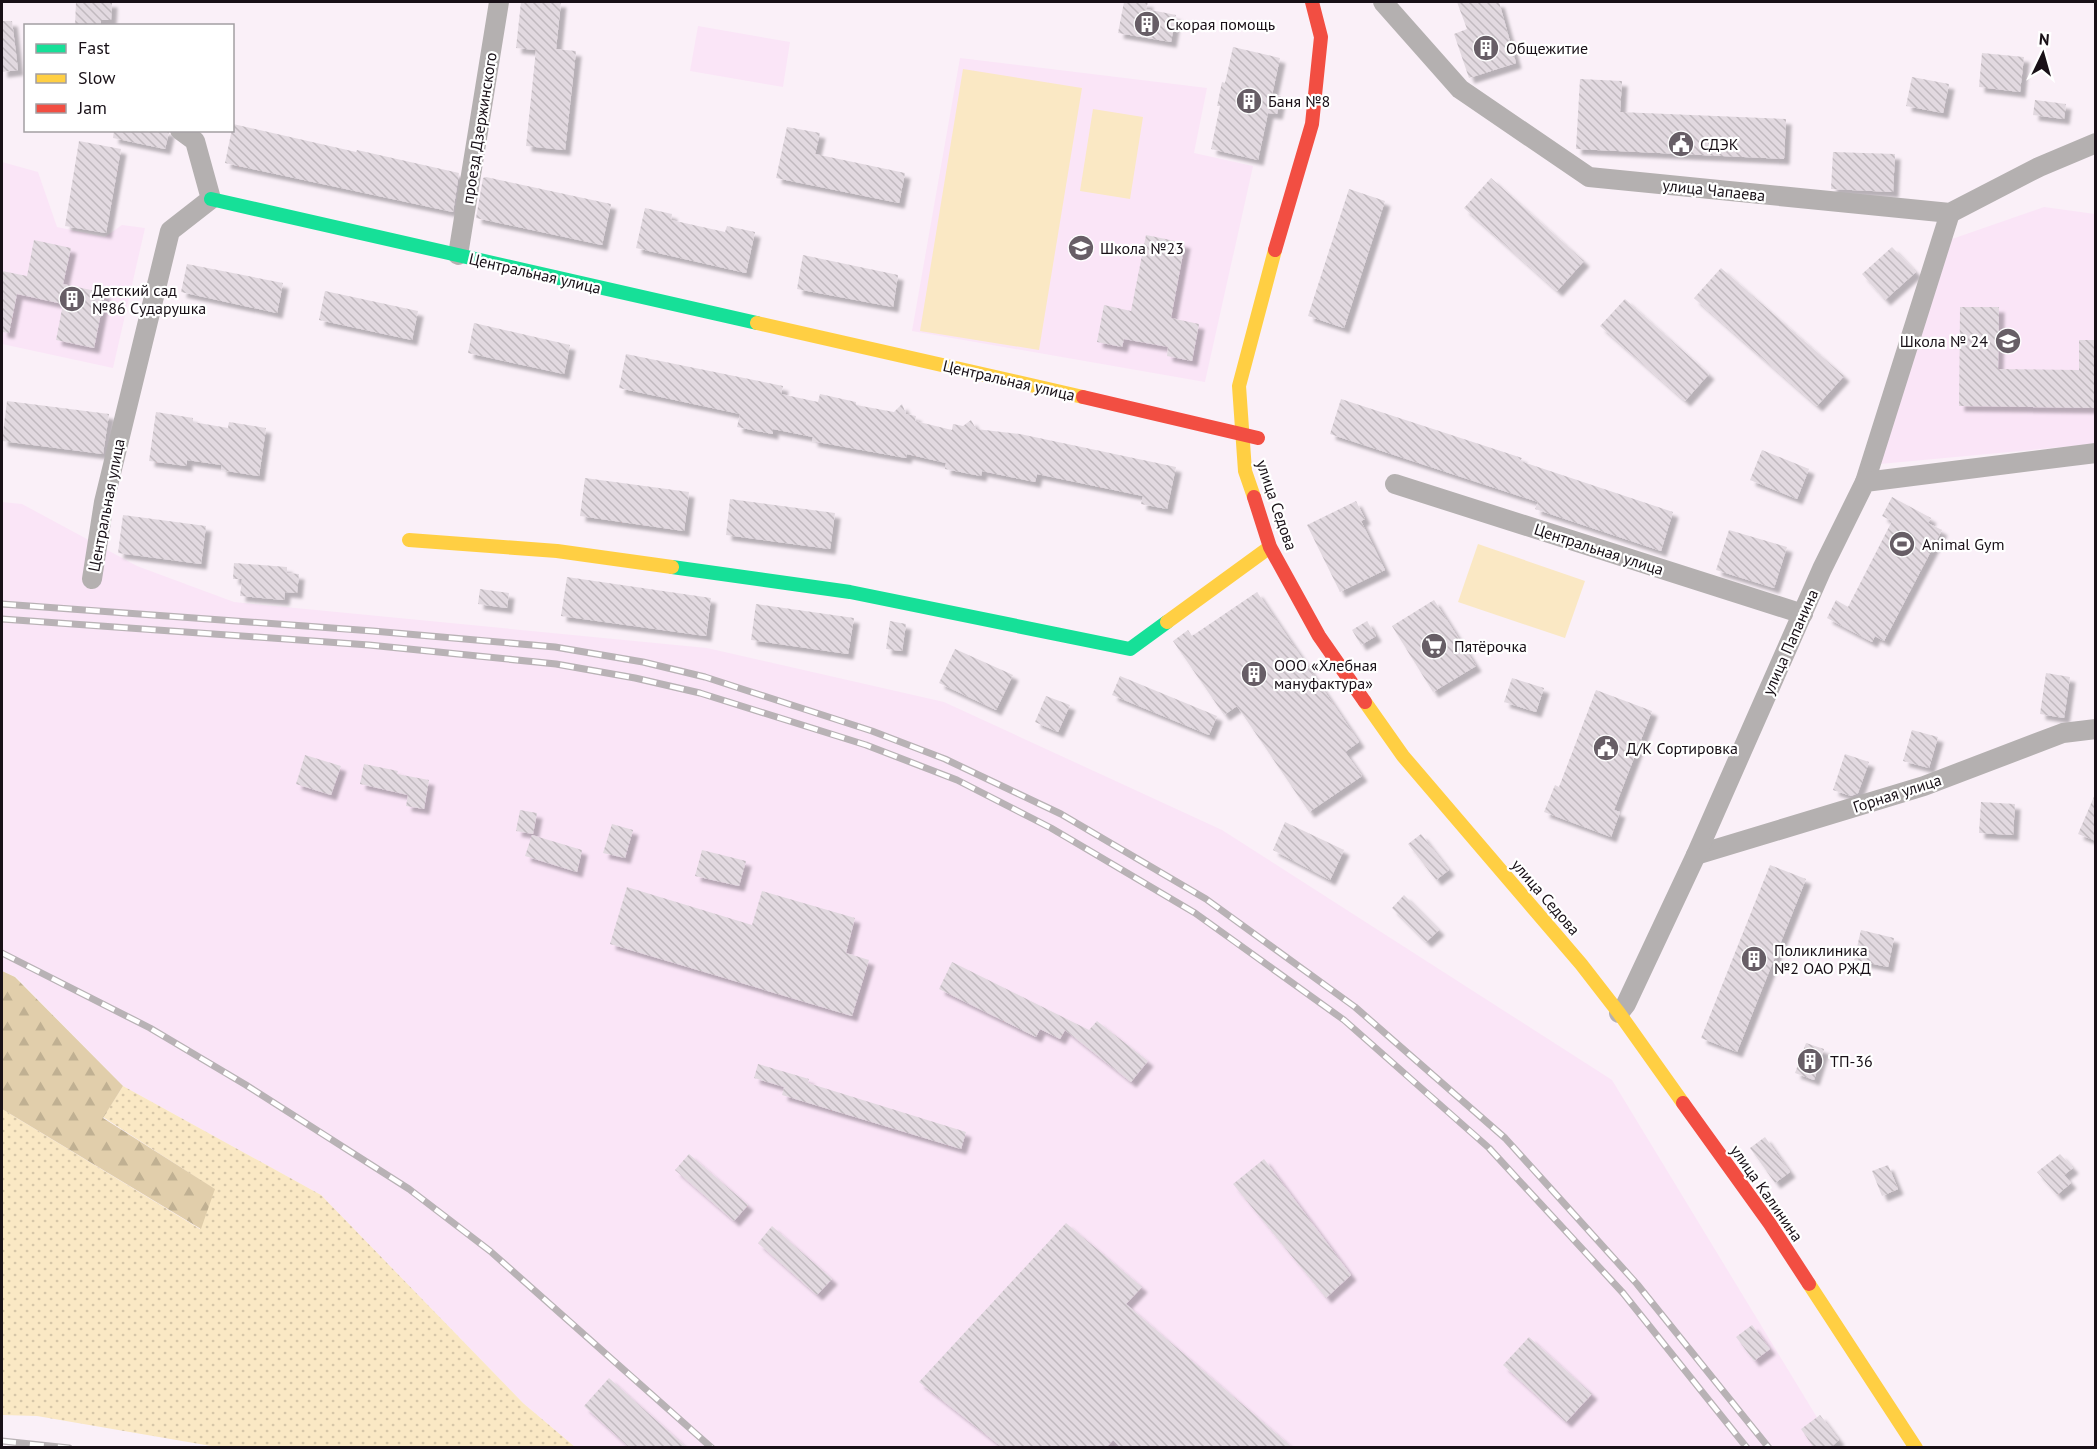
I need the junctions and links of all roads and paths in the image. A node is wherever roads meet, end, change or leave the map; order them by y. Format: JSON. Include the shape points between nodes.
{"nodes":[{"id":1,"x":500,"y":2,"type":"edge"},
{"id":2,"x":1312,"y":2,"type":"edge"},
{"id":3,"x":1383,"y":2,"type":"edge"},
{"id":4,"x":183,"y":132,"type":"edge"},
{"id":5,"x":2096,"y":143,"type":"edge"},
{"id":6,"x":211,"y":199,"type":"junction"},
{"id":7,"x":1950,"y":213,"type":"junction"},
{"id":8,"x":458,"y":255,"type":"junction"},
{"id":9,"x":1242,"y":433,"type":"junction"},
{"id":10,"x":1259,"y":439,"type":"dead end"},
{"id":11,"x":2096,"y":453,"type":"edge"},
{"id":12,"x":1865,"y":482,"type":"junction"},
{"id":13,"x":1395,"y":484,"type":"dead end"},
{"id":14,"x":409,"y":540,"type":"dead end"},
{"id":15,"x":1270,"y":547,"type":"junction"},
{"id":16,"x":92,"y":579,"type":"dead end"},
{"id":17,"x":1803,"y":614,"type":"junction"},
{"id":18,"x":2096,"y":729,"type":"edge"},
{"id":19,"x":1696,"y":855,"type":"junction"},
{"id":20,"x":1581,"y":963,"type":"joint"},
{"id":21,"x":1619,"y":1013,"type":"junction"},
{"id":22,"x":1916,"y":1448,"type":"edge"}],
"edges":[{"from":1,"to":8,"type":"street","name":"проезд Дзержинского"},
{"from":2,"to":9,"type":"street","name":"улица Седова","via":[[1321,38],[1312,124],[1239,386]]},
{"from":3,"to":7,"type":"street","name":"улица Чапаева","via":[[1460,89],[1589,177]]},
{"from":4,"to":6,"type":"street","via":[[195,141]]},
{"from":5,"to":7,"type":"street","via":[[2039,167]]},
{"from":6,"to":8,"type":"street","name":"Центральная улица"},
{"from":6,"to":16,"type":"street","name":"Центральная улица","via":[[170,231],[104,502]]},
{"from":7,"to":12,"type":"street","name":"улица Папанина"},
{"from":8,"to":9,"type":"street","name":"Центральная улица"},
{"from":9,"to":10,"type":"street","name":"Центральная улица"},
{"from":9,"to":15,"type":"street","name":"улица Седова","via":[[1245,471]]},
{"from":11,"to":12,"type":"street"},
{"from":12,"to":17,"type":"street","name":"улица Папанина"},
{"from":13,"to":17,"type":"street","name":"Центральная улица"},
{"from":14,"to":15,"type":"street","via":[[557,551],[850,592],[1130,649]]},
{"from":15,"to":20,"type":"street","name":"улица Седова","via":[[1319,636],[1404,756]]},
{"from":17,"to":19,"type":"street","name":"улица Папанина"},
{"from":18,"to":19,"type":"street","name":"Горная улица","via":[[2063,733],[1924,786]]},
{"from":19,"to":21,"type":"street","name":"улица Папанина"},
{"from":20,"to":21,"type":"street","name":"улица Калинина"},
{"from":21,"to":22,"type":"street","name":"улица Калинина","via":[[1770,1224]]}]}
